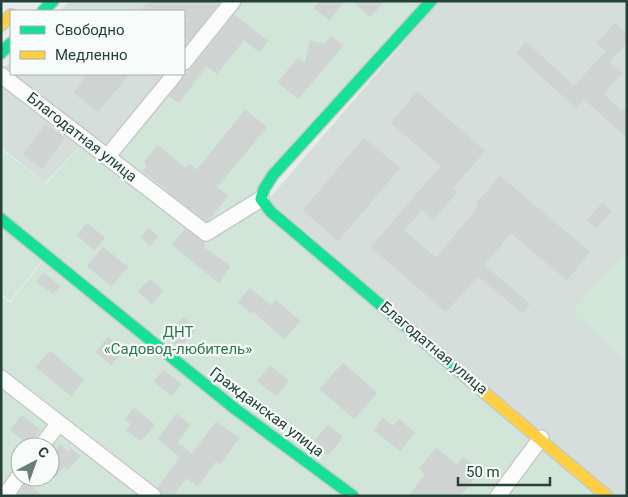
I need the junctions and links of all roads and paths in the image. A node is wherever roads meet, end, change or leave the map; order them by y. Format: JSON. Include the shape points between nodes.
{"nodes":[{"id":1,"x":53,"y":1,"type":"edge"},
{"id":2,"x":233,"y":1,"type":"edge"},
{"id":3,"x":430,"y":1,"type":"edge"},
{"id":4,"x":44,"y":10,"type":"edge"},
{"id":5,"x":10,"y":16,"type":"edge"},
{"id":6,"x":1,"y":25,"type":"edge"},
{"id":7,"x":10,"y":44,"type":"edge"},
{"id":8,"x":1,"y":53,"type":"edge"},
{"id":9,"x":185,"y":61,"type":"edge"},
{"id":10,"x":1,"y":75,"type":"edge"},
{"id":11,"x":173,"y":75,"type":"edge"},
{"id":12,"x":107,"y":157,"type":"junction"},
{"id":13,"x":262,"y":200,"type":"junction"},
{"id":14,"x":1,"y":219,"type":"edge"},
{"id":15,"x":1,"y":378,"type":"edge"},
{"id":16,"x":58,"y":424,"type":"junction"},
{"id":17,"x":48,"y":437,"type":"edge"},
{"id":18,"x":541,"y":438,"type":"junction"},
{"id":19,"x":153,"y":496,"type":"edge"},
{"id":20,"x":353,"y":496,"type":"edge"},
{"id":21,"x":498,"y":496,"type":"edge"},
{"id":22,"x":607,"y":496,"type":"edge"}],
"edges":[{"from":1,"to":4,"type":"main road"},
{"from":2,"to":9,"type":"street"},
{"from":3,"to":13,"type":"main road","via":[[273,175],[264,189]]},
{"from":5,"to":6,"type":"main road"},
{"from":7,"to":8,"type":"main road"},
{"from":10,"to":12,"type":"street","name":"Благодатная улица"},
{"from":11,"to":12,"type":"street"},
{"from":12,"to":13,"type":"street","name":"Благодатная улица","via":[[206,233]]},
{"from":13,"to":18,"type":"main road","name":"Благодатная улица","via":[[271,212]]},
{"from":14,"to":20,"type":"main road","name":"Гражданская улица","via":[[234,408]]},
{"from":15,"to":16,"type":"street"},
{"from":16,"to":17,"type":"street"},
{"from":16,"to":19,"type":"street"},
{"from":18,"to":21,"type":"street"},
{"from":18,"to":22,"type":"main road","name":"Благодатная улица"}]}
